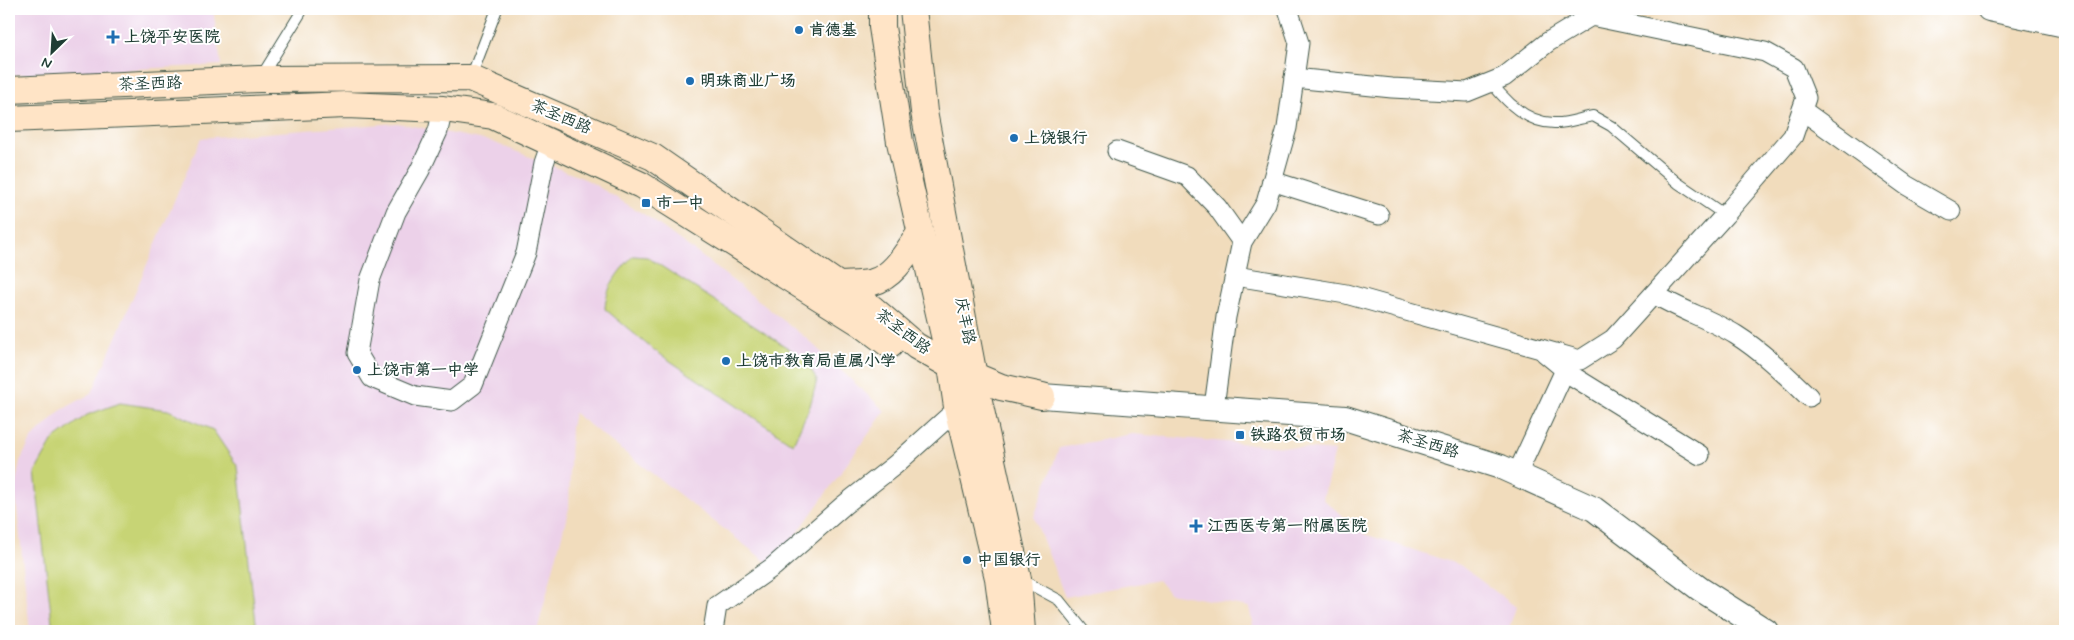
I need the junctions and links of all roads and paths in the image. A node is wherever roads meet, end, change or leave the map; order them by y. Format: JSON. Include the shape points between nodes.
{"nodes":[{"id":1,"x":303,"y":9,"type":"edge"},
{"id":2,"x":497,"y":9,"type":"edge"},
{"id":3,"x":882,"y":9,"type":"edge"},
{"id":4,"x":913,"y":9,"type":"edge"},
{"id":5,"x":1288,"y":9,"type":"edge"},
{"id":6,"x":1989,"y":9,"type":"edge"},
{"id":7,"x":2065,"y":25,"type":"edge"},
{"id":8,"x":470,"y":78,"type":"junction"},
{"id":9,"x":1294,"y":78,"type":"junction"},
{"id":10,"x":259,"y":80,"type":"junction"},
{"id":11,"x":1491,"y":82,"type":"junction"},
{"id":12,"x":9,"y":90,"type":"edge"},
{"id":13,"x":443,"y":109,"type":"junction"},
{"id":14,"x":1802,"y":110,"type":"junction"},
{"id":15,"x":9,"y":119,"type":"edge"},
{"id":16,"x":551,"y":143,"type":"junction"},
{"id":17,"x":1117,"y":152,"type":"dead end"},
{"id":18,"x":1272,"y":180,"type":"junction"},
{"id":19,"x":1951,"y":211,"type":"dead end"},
{"id":20,"x":1379,"y":215,"type":"dead end"},
{"id":21,"x":1725,"y":215,"type":"junction"},
{"id":22,"x":920,"y":232,"type":"junction"},
{"id":23,"x":1242,"y":242,"type":"junction"},
{"id":24,"x":1235,"y":276,"type":"junction"},
{"id":25,"x":838,"y":285,"type":"junction"},
{"id":26,"x":1654,"y":294,"type":"junction"},
{"id":27,"x":1540,"y":349,"type":"junction"},
{"id":28,"x":1565,"y":370,"type":"junction"},
{"id":29,"x":963,"y":384,"type":"junction"},
{"id":30,"x":1042,"y":396,"type":"joint"},
{"id":31,"x":1809,"y":397,"type":"dead end"},
{"id":32,"x":1214,"y":407,"type":"junction"},
{"id":33,"x":1700,"y":454,"type":"dead end"},
{"id":34,"x":1517,"y":474,"type":"junction"},
{"id":35,"x":1018,"y":578,"type":"junction"},
{"id":36,"x":713,"y":631,"type":"edge"},
{"id":37,"x":1004,"y":631,"type":"edge"},
{"id":38,"x":1022,"y":631,"type":"edge"},
{"id":39,"x":1084,"y":631,"type":"edge"},
{"id":40,"x":1766,"y":631,"type":"edge"}],
"edges":[{"from":1,"to":10,"type":"lane"},
{"from":2,"to":8,"type":"lane"},
{"from":3,"to":22,"type":"main road","via":[[900,142]]},
{"from":4,"to":29,"type":"main road","name":"庆丰路","via":[[924,112]]},
{"from":5,"to":9,"type":"street","via":[[1299,43]]},
{"from":6,"to":7,"type":"street"},
{"from":8,"to":10,"type":"main road","name":"茶圣西路"},
{"from":8,"to":25,"type":"main road","name":"茶圣西路","via":[[653,157]]},
{"from":9,"to":11,"type":"street","via":[[1467,92]]},
{"from":9,"to":18,"type":"street","via":[[1287,128]]},
{"from":10,"to":12,"type":"main road","name":"茶圣西路"},
{"from":11,"to":14,"type":"street","via":[[1504,77],[1548,42],[1591,16],[1765,52],[1794,68],[1806,98]]},
{"from":11,"to":21,"type":"lane","via":[[1500,94],[1529,118],[1555,124],[1593,116],[1612,126],[1678,183]]},
{"from":13,"to":15,"type":"main road","name":"茶圣西路","via":[[346,105]]},
{"from":13,"to":16,"type":"main road","name":"茶圣西路","via":[[493,116]]},
{"from":13,"to":16,"type":"street","via":[[438,131],[396,212],[370,280],[358,353],[372,378],[415,396],[452,401],[473,385],[526,253]]},
{"from":14,"to":19,"type":"street","via":[[1906,185]]},
{"from":14,"to":21,"type":"street","via":[[1793,136]]},
{"from":16,"to":29,"type":"main road","name":"茶圣西路","via":[[641,185],[862,324],[908,359]]},
{"from":17,"to":23,"type":"street","via":[[1188,176]]},
{"from":18,"to":20,"type":"street"},
{"from":18,"to":23,"type":"street","via":[[1266,203]]},
{"from":21,"to":26,"type":"street"},
{"from":22,"to":25,"type":"main road","via":[[894,269],[882,277],[874,282]]},
{"from":22,"to":29,"type":"main road"},
{"from":23,"to":24,"type":"street"},
{"from":24,"to":27,"type":"street","via":[[1346,294]]},
{"from":24,"to":32,"type":"street"},
{"from":25,"to":29,"type":"main road","name":"茶圣西路","via":[[873,309]]},
{"from":26,"to":27,"type":"street","via":[[1613,339],[1580,360]]},
{"from":26,"to":31,"type":"street","via":[[1735,334]]},
{"from":27,"to":28,"type":"street"},
{"from":28,"to":33,"type":"street"},
{"from":28,"to":34,"type":"street"},
{"from":29,"to":30,"type":"main road","name":"茶圣西路","via":[[999,399]]},
{"from":29,"to":35,"type":"main road","name":"庆丰路"},
{"from":29,"to":36,"type":"street","via":[[895,465],[773,567],[717,606]]},
{"from":29,"to":37,"type":"main road","via":[[998,578]]},
{"from":30,"to":32,"type":"street","name":"茶圣西路"},
{"from":32,"to":34,"type":"street","name":"茶圣西路","via":[[1345,418]]},
{"from":34,"to":40,"type":"street","name":"茶圣西路","via":[[1594,509],[1700,589]]},
{"from":35,"to":38,"type":"main road","name":"庆丰路"},
{"from":35,"to":39,"type":"lane","via":[[1059,600]]}]}
